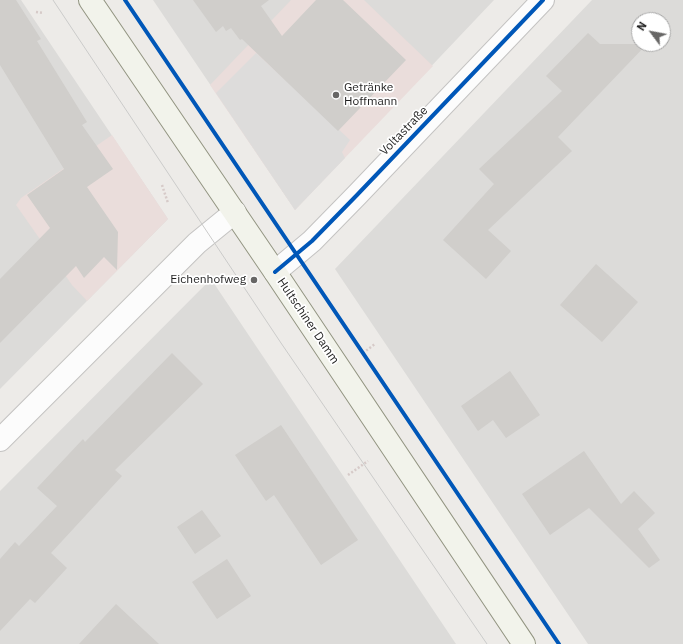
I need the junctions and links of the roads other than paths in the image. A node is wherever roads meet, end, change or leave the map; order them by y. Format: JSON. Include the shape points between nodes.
{"nodes":[{"id":1,"x":90,"y":0,"type":"edge"},
{"id":2,"x":543,"y":0,"type":"edge"},
{"id":3,"x":234,"y":212,"type":"junction"},
{"id":4,"x":276,"y":272,"type":"junction"},
{"id":5,"x":0,"y":440,"type":"edge"},
{"id":6,"x":524,"y":644,"type":"edge"}],
"edges":[{"from":1,"to":3,"type":"main road","name":"Hultschiner Damm"},
{"from":2,"to":4,"type":"street","name":"Voltastraße","via":[[312,241]]},
{"from":3,"to":4,"type":"main road","name":"Hultschiner Damm"},
{"from":3,"to":5,"type":"street","via":[[197,243]]},
{"from":4,"to":6,"type":"main road","name":"Hultschiner Damm"}]}
